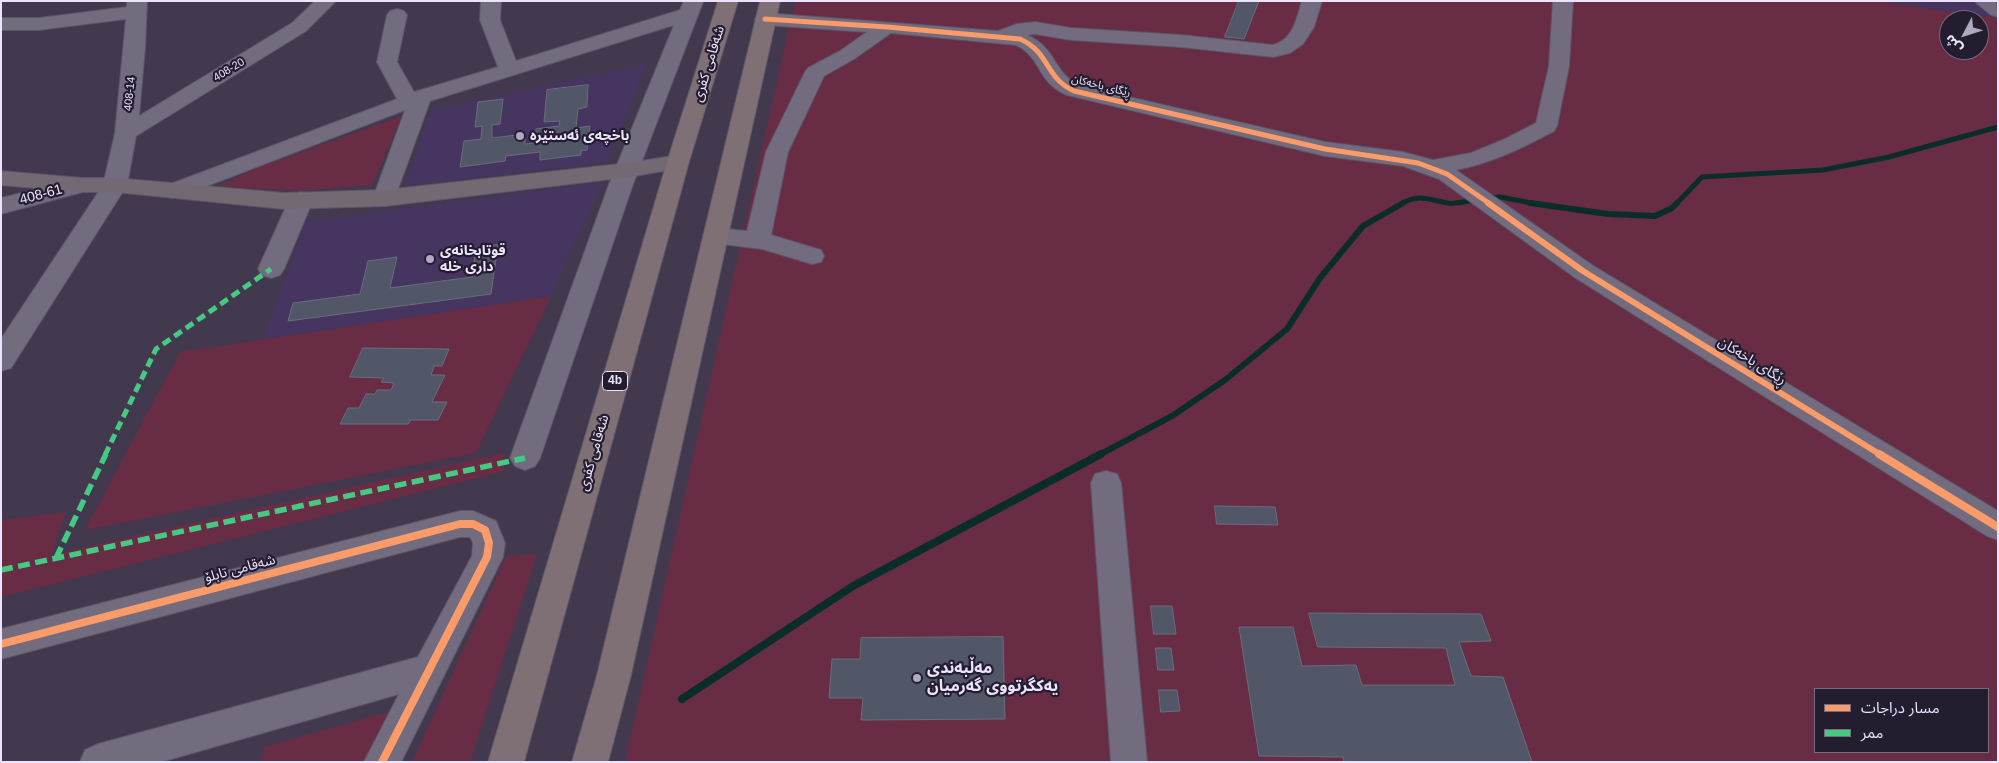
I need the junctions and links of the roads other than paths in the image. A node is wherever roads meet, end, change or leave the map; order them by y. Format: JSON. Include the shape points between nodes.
{"nodes":[{"id":1,"x":327,"y":1,"type":"edge"},
{"id":2,"x":491,"y":1,"type":"edge"},
{"id":3,"x":728,"y":1,"type":"edge"},
{"id":4,"x":1312,"y":1,"type":"edge"},
{"id":5,"x":1563,"y":1,"type":"edge"},
{"id":6,"x":1984,"y":1,"type":"edge"},
{"id":7,"x":63,"y":3,"type":"dead end"},
{"id":8,"x":136,"y":7,"type":"edge"},
{"id":9,"x":691,"y":8,"type":"edge"},
{"id":10,"x":768,"y":10,"type":"edge"},
{"id":11,"x":1998,"y":11,"type":"edge"},
{"id":12,"x":1,"y":12,"type":"edge"},
{"id":13,"x":397,"y":15,"type":"dead end"},
{"id":14,"x":1,"y":24,"type":"edge"},
{"id":15,"x":887,"y":27,"type":"junction"},
{"id":16,"x":1002,"y":37,"type":"junction"},
{"id":17,"x":509,"y":69,"type":"junction"},
{"id":18,"x":415,"y":100,"type":"junction"},
{"id":19,"x":126,"y":132,"type":"junction"},
{"id":20,"x":678,"y":162,"type":"junction"},
{"id":21,"x":629,"y":170,"type":"junction"},
{"id":22,"x":1440,"y":171,"type":"junction"},
{"id":23,"x":1,"y":178,"type":"edge"},
{"id":24,"x":82,"y":185,"type":"junction"},
{"id":25,"x":115,"y":185,"type":"junction"},
{"id":26,"x":174,"y":191,"type":"junction"},
{"id":27,"x":385,"y":198,"type":"junction"},
{"id":28,"x":301,"y":200,"type":"junction"},
{"id":29,"x":1,"y":206,"type":"edge"},
{"id":30,"x":715,"y":236,"type":"junction"},
{"id":31,"x":757,"y":241,"type":"junction"},
{"id":32,"x":812,"y":256,"type":"dead end"},
{"id":33,"x":271,"y":269,"type":"dead end"},
{"id":34,"x":1,"y":361,"type":"edge"},
{"id":35,"x":525,"y":458,"type":"dead end"},
{"id":36,"x":1106,"y":483,"type":"dead end"},
{"id":37,"x":1998,"y":527,"type":"edge"},
{"id":38,"x":1,"y":644,"type":"edge"},
{"id":39,"x":428,"y":670,"type":"junction"},
{"id":40,"x":98,"y":762,"type":"edge"},
{"id":41,"x":382,"y":762,"type":"edge"},
{"id":42,"x":506,"y":762,"type":"edge"},
{"id":43,"x":590,"y":762,"type":"edge"},
{"id":44,"x":1128,"y":762,"type":"edge"}],
"edges":[{"from":1,"to":19,"type":"street","name":"408-20","via":[[300,27]]},
{"from":2,"to":17,"type":"street","via":[[490,20]]},
{"from":3,"to":20,"type":"highway","name":"شەقامی کفری","number":"4b"},
{"from":4,"to":16,"type":"street","via":[[1297,41],[1282,50],[1080,35],[1035,28],[1017,30]]},
{"from":5,"to":22,"type":"street","via":[[1559,66],[1546,126],[1513,144]]},
{"from":6,"to":11,"type":"street"},
{"from":7,"to":12,"type":"street"},
{"from":8,"to":14,"type":"street","via":[[39,24]]},
{"from":8,"to":19,"type":"street","name":"408-14","via":[[136,48]]},
{"from":9,"to":17,"type":"street"},
{"from":9,"to":21,"type":"street"},
{"from":10,"to":15,"type":"street","name":"ڕێگای باخەکان"},
{"from":10,"to":30,"type":"highway"},
{"from":13,"to":18,"type":"street","via":[[388,62]]},
{"from":15,"to":16,"type":"street","name":"ڕێگای باخەکان"},
{"from":15,"to":31,"type":"street","via":[[847,55],[815,72],[777,152]]},
{"from":16,"to":22,"type":"street","name":"ڕێگای باخەکان","via":[[1031,44],[1055,79],[1074,91],[1333,151],[1403,158]]},
{"from":17,"to":18,"type":"street"},
{"from":18,"to":26,"type":"street"},
{"from":18,"to":27,"type":"street"},
{"from":19,"to":25,"type":"street","name":"408-14"},
{"from":20,"to":21,"type":"main road"},
{"from":20,"to":42,"type":"highway","name":"شەقامی کفری","number":"4b"},
{"from":21,"to":27,"type":"main road"},
{"from":21,"to":35,"type":"street","via":[[620,187]]},
{"from":22,"to":37,"type":"street","name":"ڕێگای باخەکان","via":[[1582,271]]},
{"from":23,"to":24,"type":"main road"},
{"from":24,"to":25,"type":"main road"},
{"from":24,"to":29,"type":"street","name":"408-61"},
{"from":25,"to":26,"type":"main road"},
{"from":25,"to":34,"type":"street"},
{"from":26,"to":28,"type":"main road","via":[[249,199]]},
{"from":27,"to":28,"type":"main road"},
{"from":28,"to":33,"type":"street"},
{"from":30,"to":31,"type":"street"},
{"from":30,"to":43,"type":"highway","via":[[614,676]]},
{"from":31,"to":32,"type":"street"},
{"from":36,"to":44,"type":"street"},
{"from":38,"to":39,"type":"street","name":"شەقامی تابلۆ","via":[[460,524],[473,524],[486,530],[487,556]]},
{"from":39,"to":40,"type":"street"},
{"from":39,"to":41,"type":"street"}]}
